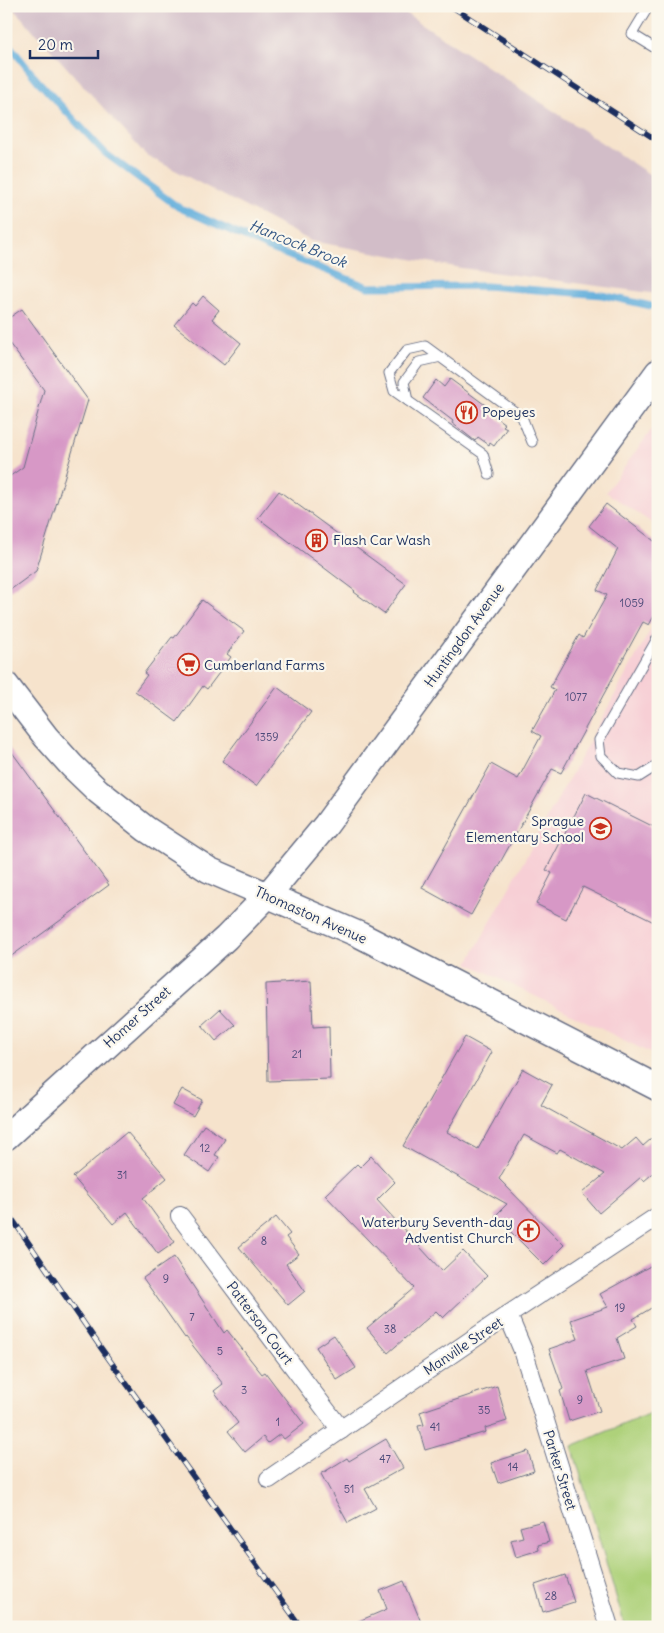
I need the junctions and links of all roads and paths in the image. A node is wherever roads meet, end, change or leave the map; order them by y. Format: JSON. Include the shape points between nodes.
{"nodes":[{"id":1,"x":650,"y":6,"type":"edge"},
{"id":2,"x":658,"y":10,"type":"edge"},
{"id":3,"x":658,"y":50,"type":"edge"},
{"id":4,"x":441,"y":357,"type":"junction"},
{"id":5,"x":658,"y":372,"type":"edge"},
{"id":6,"x":408,"y":401,"type":"junction"},
{"id":7,"x":532,"y":442,"type":"dead end"},
{"id":8,"x":489,"y":474,"type":"dead end"},
{"id":9,"x":658,"y":637,"type":"edge"},
{"id":10,"x":6,"y":685,"type":"edge"},
{"id":11,"x":658,"y":765,"type":"edge"},
{"id":12,"x":267,"y":896,"type":"junction"},
{"id":13,"x":658,"y":1088,"type":"edge"},
{"id":14,"x":6,"y":1137,"type":"edge"},
{"id":15,"x":180,"y":1216,"type":"dead end"},
{"id":16,"x":658,"y":1216,"type":"edge"},
{"id":17,"x":508,"y":1315,"type":"junction"},
{"id":18,"x":341,"y":1430,"type":"junction"},
{"id":19,"x":269,"y":1479,"type":"dead end"},
{"id":20,"x":609,"y":1627,"type":"edge"}],
"edges":[{"from":1,"to":2,"type":"lane"},
{"from":1,"to":3,"type":"lane","via":[[632,34]]},
{"from":4,"to":6,"type":"lane","via":[[419,362],[404,382]]},
{"from":4,"to":6,"type":"lane","via":[[425,346],[407,350],[395,365],[389,373],[394,391]]},
{"from":4,"to":7,"type":"lane","via":[[522,417]]},
{"from":5,"to":12,"type":"main road","name":"Huntingdon Avenue","via":[[326,825]]},
{"from":6,"to":8,"type":"lane","via":[[483,454]]},
{"from":9,"to":11,"type":"lane","via":[[599,740],[602,756],[618,772],[639,777]]},
{"from":10,"to":12,"type":"main road","name":"Thomaston Avenue","via":[[72,766],[113,804],[209,870]]},
{"from":12,"to":13,"type":"main road","name":"Thomaston Avenue","via":[[360,935]]},
{"from":12,"to":14,"type":"main road","name":"Homer Street","via":[[226,938]]},
{"from":15,"to":18,"type":"street","name":"Patterson Court"},
{"from":16,"to":17,"type":"street","name":"Manville Street"},
{"from":17,"to":18,"type":"street","name":"Manville Street"},
{"from":17,"to":20,"type":"street","name":"Parker Street","via":[[524,1353]]},
{"from":18,"to":19,"type":"street","name":"Manville Street"}]}
